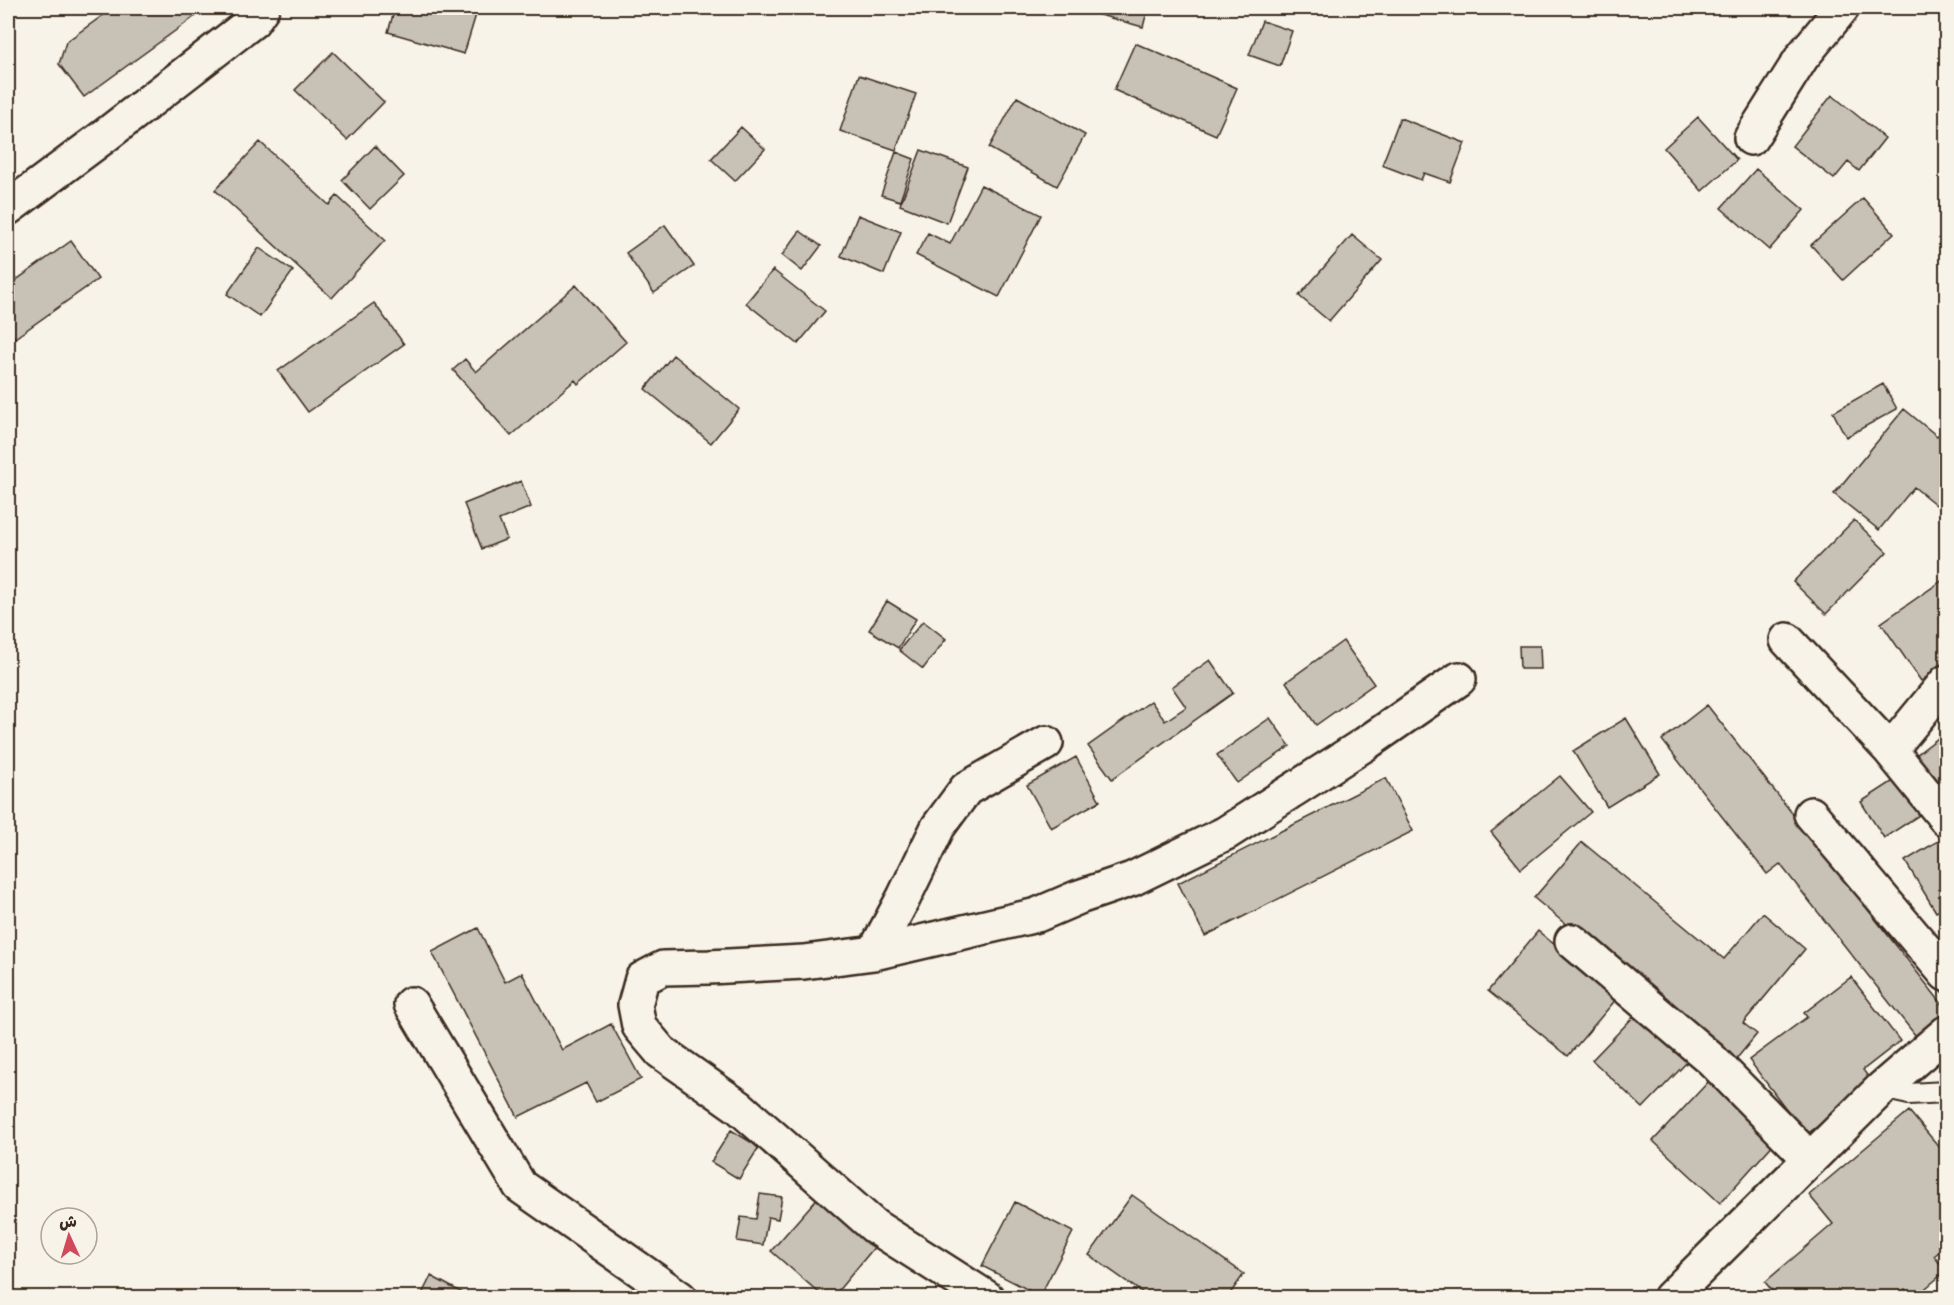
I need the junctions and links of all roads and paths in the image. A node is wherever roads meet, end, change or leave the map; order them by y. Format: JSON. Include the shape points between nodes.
{"nodes":[{"id":1,"x":262,"y":8,"type":"edge"},
{"id":2,"x":1842,"y":8,"type":"edge"},
{"id":3,"x":1751,"y":138,"type":"dead end"},
{"id":4,"x":8,"y":208,"type":"edge"},
{"id":5,"x":1787,"y":639,"type":"dead end"},
{"id":6,"x":1459,"y":679,"type":"dead end"},
{"id":7,"x":1947,"y":682,"type":"edge"},
{"id":8,"x":1046,"y":743,"type":"dead end"},
{"id":9,"x":1890,"y":750,"type":"junction"},
{"id":10,"x":1811,"y":814,"type":"dead end"},
{"id":11,"x":1947,"y":819,"type":"edge"},
{"id":12,"x":1572,"y":941,"type":"dead end"},
{"id":13,"x":874,"y":953,"type":"junction"},
{"id":14,"x":1947,"y":974,"type":"edge"},
{"id":15,"x":411,"y":1004,"type":"dead end"},
{"id":16,"x":1947,"y":1034,"type":"edge"},
{"id":17,"x":1882,"y":1088,"type":"junction"},
{"id":18,"x":1947,"y":1092,"type":"edge"},
{"id":19,"x":1810,"y":1159,"type":"junction"},
{"id":20,"x":1676,"y":1295,"type":"edge"},
{"id":21,"x":680,"y":1298,"type":"edge"},
{"id":22,"x":987,"y":1298,"type":"edge"}],
"edges":[{"from":1,"to":4,"type":"street","via":[[253,21]]},
{"from":2,"to":3,"type":"street","via":[[1802,57]]},
{"from":5,"to":9,"type":"street"},
{"from":6,"to":13,"type":"street","via":[[1226,833],[1132,879],[1037,915]]},
{"from":7,"to":9,"type":"street"},
{"from":8,"to":13,"type":"street","via":[[966,789],[938,827]]},
{"from":9,"to":11,"type":"street"},
{"from":10,"to":14,"type":"street"},
{"from":12,"to":19,"type":"street","via":[[1711,1059]]},
{"from":13,"to":22,"type":"street","via":[[804,962],[663,968],[642,979],[635,1005],[639,1026],[662,1052],[739,1107],[874,1226]]},
{"from":15,"to":21,"type":"street","via":[[520,1186]]},
{"from":16,"to":17,"type":"street"},
{"from":17,"to":18,"type":"lane","via":[[1909,1094]]},
{"from":17,"to":19,"type":"street"},
{"from":19,"to":20,"type":"street"}]}
